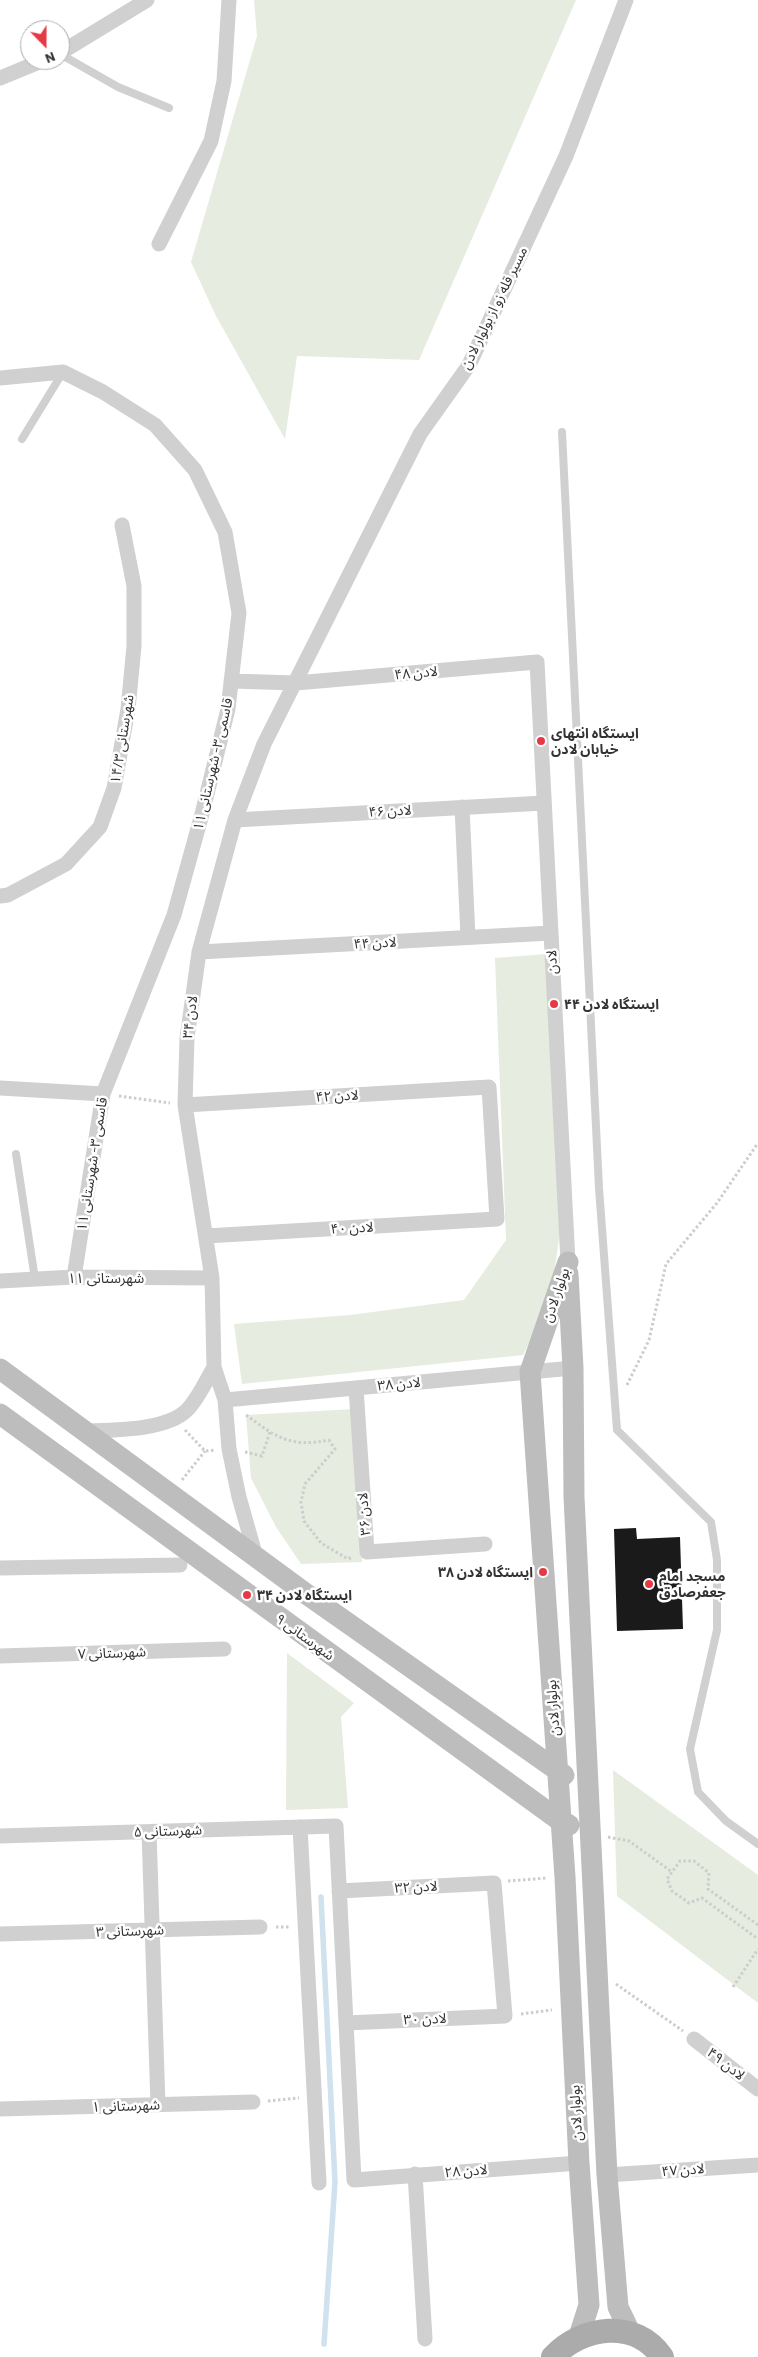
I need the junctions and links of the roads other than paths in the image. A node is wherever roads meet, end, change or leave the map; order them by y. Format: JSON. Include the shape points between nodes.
{"nodes":[{"id":1,"x":147,"y":0,"type":"edge"},
{"id":2,"x":229,"y":0,"type":"edge"},
{"id":3,"x":626,"y":0,"type":"edge"},
{"id":4,"x":70,"y":47,"type":"edge"},
{"id":5,"x":70,"y":59,"type":"edge"},
{"id":6,"x":20,"y":70,"type":"edge"},
{"id":7,"x":0,"y":78,"type":"edge"},
{"id":8,"x":169,"y":108,"type":"dead end"},
{"id":9,"x":159,"y":244,"type":"dead end"},
{"id":10,"x":63,"y":372,"type":"junction"},
{"id":11,"x":0,"y":378,"type":"edge"},
{"id":12,"x":562,"y":432,"type":"dead end"},
{"id":13,"x":22,"y":439,"type":"dead end"},
{"id":14,"x":122,"y":525,"type":"dead end"},
{"id":15,"x":536,"y":662,"type":"joint"},
{"id":16,"x":232,"y":681,"type":"junction"},
{"id":17,"x":296,"y":683,"type":"junction"},
{"id":18,"x":544,"y":803,"type":"junction"},
{"id":19,"x":462,"y":807,"type":"junction"},
{"id":20,"x":235,"y":820,"type":"junction"},
{"id":21,"x":0,"y":896,"type":"edge"},
{"id":22,"x":550,"y":933,"type":"junction"},
{"id":23,"x":468,"y":937,"type":"junction"},
{"id":24,"x":199,"y":952,"type":"junction"},
{"id":25,"x":0,"y":1088,"type":"edge"},
{"id":26,"x":103,"y":1094,"type":"junction"},
{"id":27,"x":185,"y":1105,"type":"junction"},
{"id":28,"x":16,"y":1154,"type":"dead end"},
{"id":29,"x":497,"y":1219,"type":"joint"},
{"id":30,"x":206,"y":1236,"type":"junction"},
{"id":31,"x":568,"y":1262,"type":"junction"},
{"id":32,"x":74,"y":1277,"type":"junction"},
{"id":33,"x":212,"y":1278,"type":"junction"},
{"id":34,"x":35,"y":1279,"type":"junction"},
{"id":35,"x":0,"y":1281,"type":"edge"},
{"id":36,"x":214,"y":1367,"type":"junction"},
{"id":37,"x":573,"y":1368,"type":"junction"},
{"id":38,"x":0,"y":1369,"type":"edge"},
{"id":39,"x":530,"y":1372,"type":"junction"},
{"id":40,"x":356,"y":1388,"type":"junction"},
{"id":41,"x":225,"y":1400,"type":"junction"},
{"id":42,"x":0,"y":1414,"type":"edge"},
{"id":43,"x":85,"y":1431,"type":"junction"},
{"id":44,"x":485,"y":1544,"type":"dead end"},
{"id":45,"x":256,"y":1557,"type":"junction"},
{"id":46,"x":180,"y":1565,"type":"dead end"},
{"id":47,"x":0,"y":1568,"type":"edge"},
{"id":48,"x":224,"y":1649,"type":"dead end"},
{"id":49,"x":0,"y":1656,"type":"edge"},
{"id":50,"x":557,"y":1770,"type":"junction"},
{"id":51,"x":588,"y":1789,"type":"junction"},
{"id":52,"x":559,"y":1820,"type":"junction"},
{"id":53,"x":300,"y":1827,"type":"junction"},
{"id":54,"x":149,"y":1832,"type":"junction"},
{"id":55,"x":590,"y":1833,"type":"junction"},
{"id":56,"x":0,"y":1836,"type":"edge"},
{"id":57,"x":758,"y":1844,"type":"edge"},
{"id":58,"x":339,"y":1891,"type":"junction"},
{"id":59,"x":260,"y":1927,"type":"road end"},
{"id":60,"x":150,"y":1930,"type":"junction"},
{"id":61,"x":0,"y":1934,"type":"edge"},
{"id":62,"x":505,"y":2016,"type":"joint"},
{"id":63,"x":346,"y":2023,"type":"junction"},
{"id":64,"x":694,"y":2038,"type":"road end"},
{"id":65,"x":758,"y":2089,"type":"edge"},
{"id":66,"x":252,"y":2102,"type":"road end"},
{"id":67,"x":158,"y":2105,"type":"junction"},
{"id":68,"x":0,"y":2109,"type":"edge"},
{"id":69,"x":579,"y":2163,"type":"junction"},
{"id":70,"x":758,"y":2165,"type":"edge"},
{"id":71,"x":415,"y":2174,"type":"junction"},
{"id":72,"x":607,"y":2175,"type":"junction"},
{"id":73,"x":319,"y":2183,"type":"dead end"},
{"id":74,"x":631,"y":2334,"type":"junction"},
{"id":75,"x":579,"y":2336,"type":"junction"},
{"id":76,"x":425,"y":2339,"type":"dead end"},
{"id":77,"x":553,"y":2357,"type":"edge"},
{"id":78,"x":662,"y":2357,"type":"edge"}],
"edges":[{"from":1,"to":4,"type":"street"},
{"from":2,"to":9,"type":"street","via":[[224,81],[211,141]]},
{"from":3,"to":17,"type":"street","name":"مسیر قله زو از بولوار لادن","via":[[566,156],[469,365],[420,434]]},
{"from":5,"to":8,"type":"lane","via":[[118,87]]},
{"from":6,"to":7,"type":"street"},
{"from":10,"to":11,"type":"street"},
{"from":10,"to":13,"type":"lane"},
{"from":10,"to":16,"type":"street","name":"قاسمی ۳- شهرستانی ۱۱","via":[[104,392],[155,425],[195,470],[225,532],[239,613]]},
{"from":12,"to":57,"type":"lane","via":[[599,1188],[617,1430],[711,1522],[717,1560],[717,1630],[690,1749],[698,1792],[726,1821]]},
{"from":14,"to":21,"type":"street","name":"شهرستانی ۱۴/۳","via":[[134,586],[134,646],[128,709],[114,788],[100,827],[66,864],[8,895]]},
{"from":15,"to":17,"type":"street","name":"لادن ۴۸"},
{"from":15,"to":18,"type":"street","name":"لادن"},
{"from":16,"to":17,"type":"street","name":"لادن ۴۸"},
{"from":16,"to":26,"type":"street","name":"قاسمی ۳- شهرستانی ۱۱","via":[[214,766],[174,915]]},
{"from":17,"to":20,"type":"street","name":"لادن ۳۴","via":[[264,744]]},
{"from":18,"to":19,"type":"street","name":"لادن ۴۶"},
{"from":18,"to":22,"type":"street","name":"لادن"},
{"from":19,"to":20,"type":"street","name":"لادن ۴۶"},
{"from":19,"to":23,"type":"street"},
{"from":20,"to":24,"type":"street","name":"لادن ۳۴"},
{"from":22,"to":23,"type":"street","name":"لادن ۴۴"},
{"from":22,"to":31,"type":"street","name":"لادن"},
{"from":23,"to":24,"type":"street","name":"لادن ۴۴"},
{"from":24,"to":27,"type":"street","name":"لادن ۳۴","via":[[187,1038]]},
{"from":25,"to":26,"type":"street"},
{"from":26,"to":32,"type":"street","name":"قاسمی ۳- شهرستانی ۱۱"},
{"from":27,"to":29,"type":"street","name":"لادن ۴۲","via":[[489,1088]]},
{"from":27,"to":30,"type":"street","name":"لادن ۳۴"},
{"from":28,"to":34,"type":"lane"},
{"from":29,"to":30,"type":"street","name":"لادن ۴۰"},
{"from":30,"to":33,"type":"street","name":"لادن ۳۴"},
{"from":31,"to":37,"type":"street","name":"بولوار لادن"},
{"from":31,"to":39,"type":"street","name":"بولوار لادن"},
{"from":32,"to":33,"type":"street","name":"شهرستانی ۱۱"},
{"from":32,"to":34,"type":"street","name":"شهرستانی ۱۱"},
{"from":33,"to":36,"type":"street","name":"لادن ۳۴"},
{"from":34,"to":35,"type":"street","name":"شهرستانی ۱۱"},
{"from":36,"to":41,"type":"street","name":"لادن ۳۴"},
{"from":36,"to":43,"type":"street","via":[[186,1411],[173,1418],[139,1429]]},
{"from":37,"to":39,"type":"street","name":"لادن ۳۸"},
{"from":37,"to":51,"type":"street","name":"بولوار لادن","via":[[574,1497]]},
{"from":38,"to":43,"type":"street"},
{"from":39,"to":40,"type":"street","name":"لادن ۳۸"},
{"from":39,"to":50,"type":"street","name":"بولوار لادن"},
{"from":40,"to":41,"type":"street","name":"لادن ۳۸"},
{"from":40,"to":44,"type":"street","name":"لادن ۳۶","via":[[366,1552]]},
{"from":41,"to":45,"type":"street","name":"لادن ۳۴","via":[[229,1448]]},
{"from":42,"to":52,"type":"street","name":"شهرستانی ۹"},
{"from":43,"to":45,"type":"street"},
{"from":45,"to":50,"type":"street"},
{"from":46,"to":47,"type":"street"},
{"from":48,"to":49,"type":"street","name":"شهرستانی ۷"},
{"from":50,"to":51,"type":"street"},
{"from":50,"to":52,"type":"street","name":"بولوار لادن"},
{"from":51,"to":55,"type":"street","name":"بولوار لادن"},
{"from":52,"to":55,"type":"street","name":"شهرستانی ۹"},
{"from":52,"to":69,"type":"street","name":"بولوار لادن","via":[[565,1876]]},
{"from":53,"to":54,"type":"street","name":"شهرستانی ۵"},
{"from":53,"to":58,"type":"street","name":"شهرستانی ۵","via":[[336,1826]]},
{"from":53,"to":73,"type":"street"},
{"from":54,"to":56,"type":"street","name":"شهرستانی ۵"},
{"from":54,"to":60,"type":"street"},
{"from":55,"to":72,"type":"street","name":"بولوار لادن"},
{"from":58,"to":62,"type":"street","name":"لادن ۳۲","via":[[494,1882]]},
{"from":58,"to":63,"type":"street"},
{"from":59,"to":60,"type":"street","name":"شهرستانی ۳"},
{"from":60,"to":61,"type":"street","name":"شهرستانی ۳"},
{"from":60,"to":67,"type":"street"},
{"from":62,"to":63,"type":"street","name":"لادن ۳۰"},
{"from":63,"to":71,"type":"street","name":"لادن ۲۸","via":[[354,2180]]},
{"from":64,"to":65,"type":"street","name":"لادن ۴۹"},
{"from":66,"to":67,"type":"street","name":"شهرستانی ۱"},
{"from":67,"to":68,"type":"street","name":"شهرستانی ۱"},
{"from":69,"to":71,"type":"street","name":"لادن ۲۸"},
{"from":69,"to":75,"type":"street","name":"بولوار لادن","via":[[589,2305]]},
{"from":70,"to":72,"type":"street","name":"لادن ۴۷"},
{"from":71,"to":76,"type":"street"},
{"from":72,"to":74,"type":"street","name":"بولوار لادن","via":[[618,2308]]},
{"from":74,"to":75,"type":"main road","via":[[614,2330]]},
{"from":74,"to":78,"type":"main road","via":[[647,2342]]},
{"from":75,"to":77,"type":"main road"}]}
